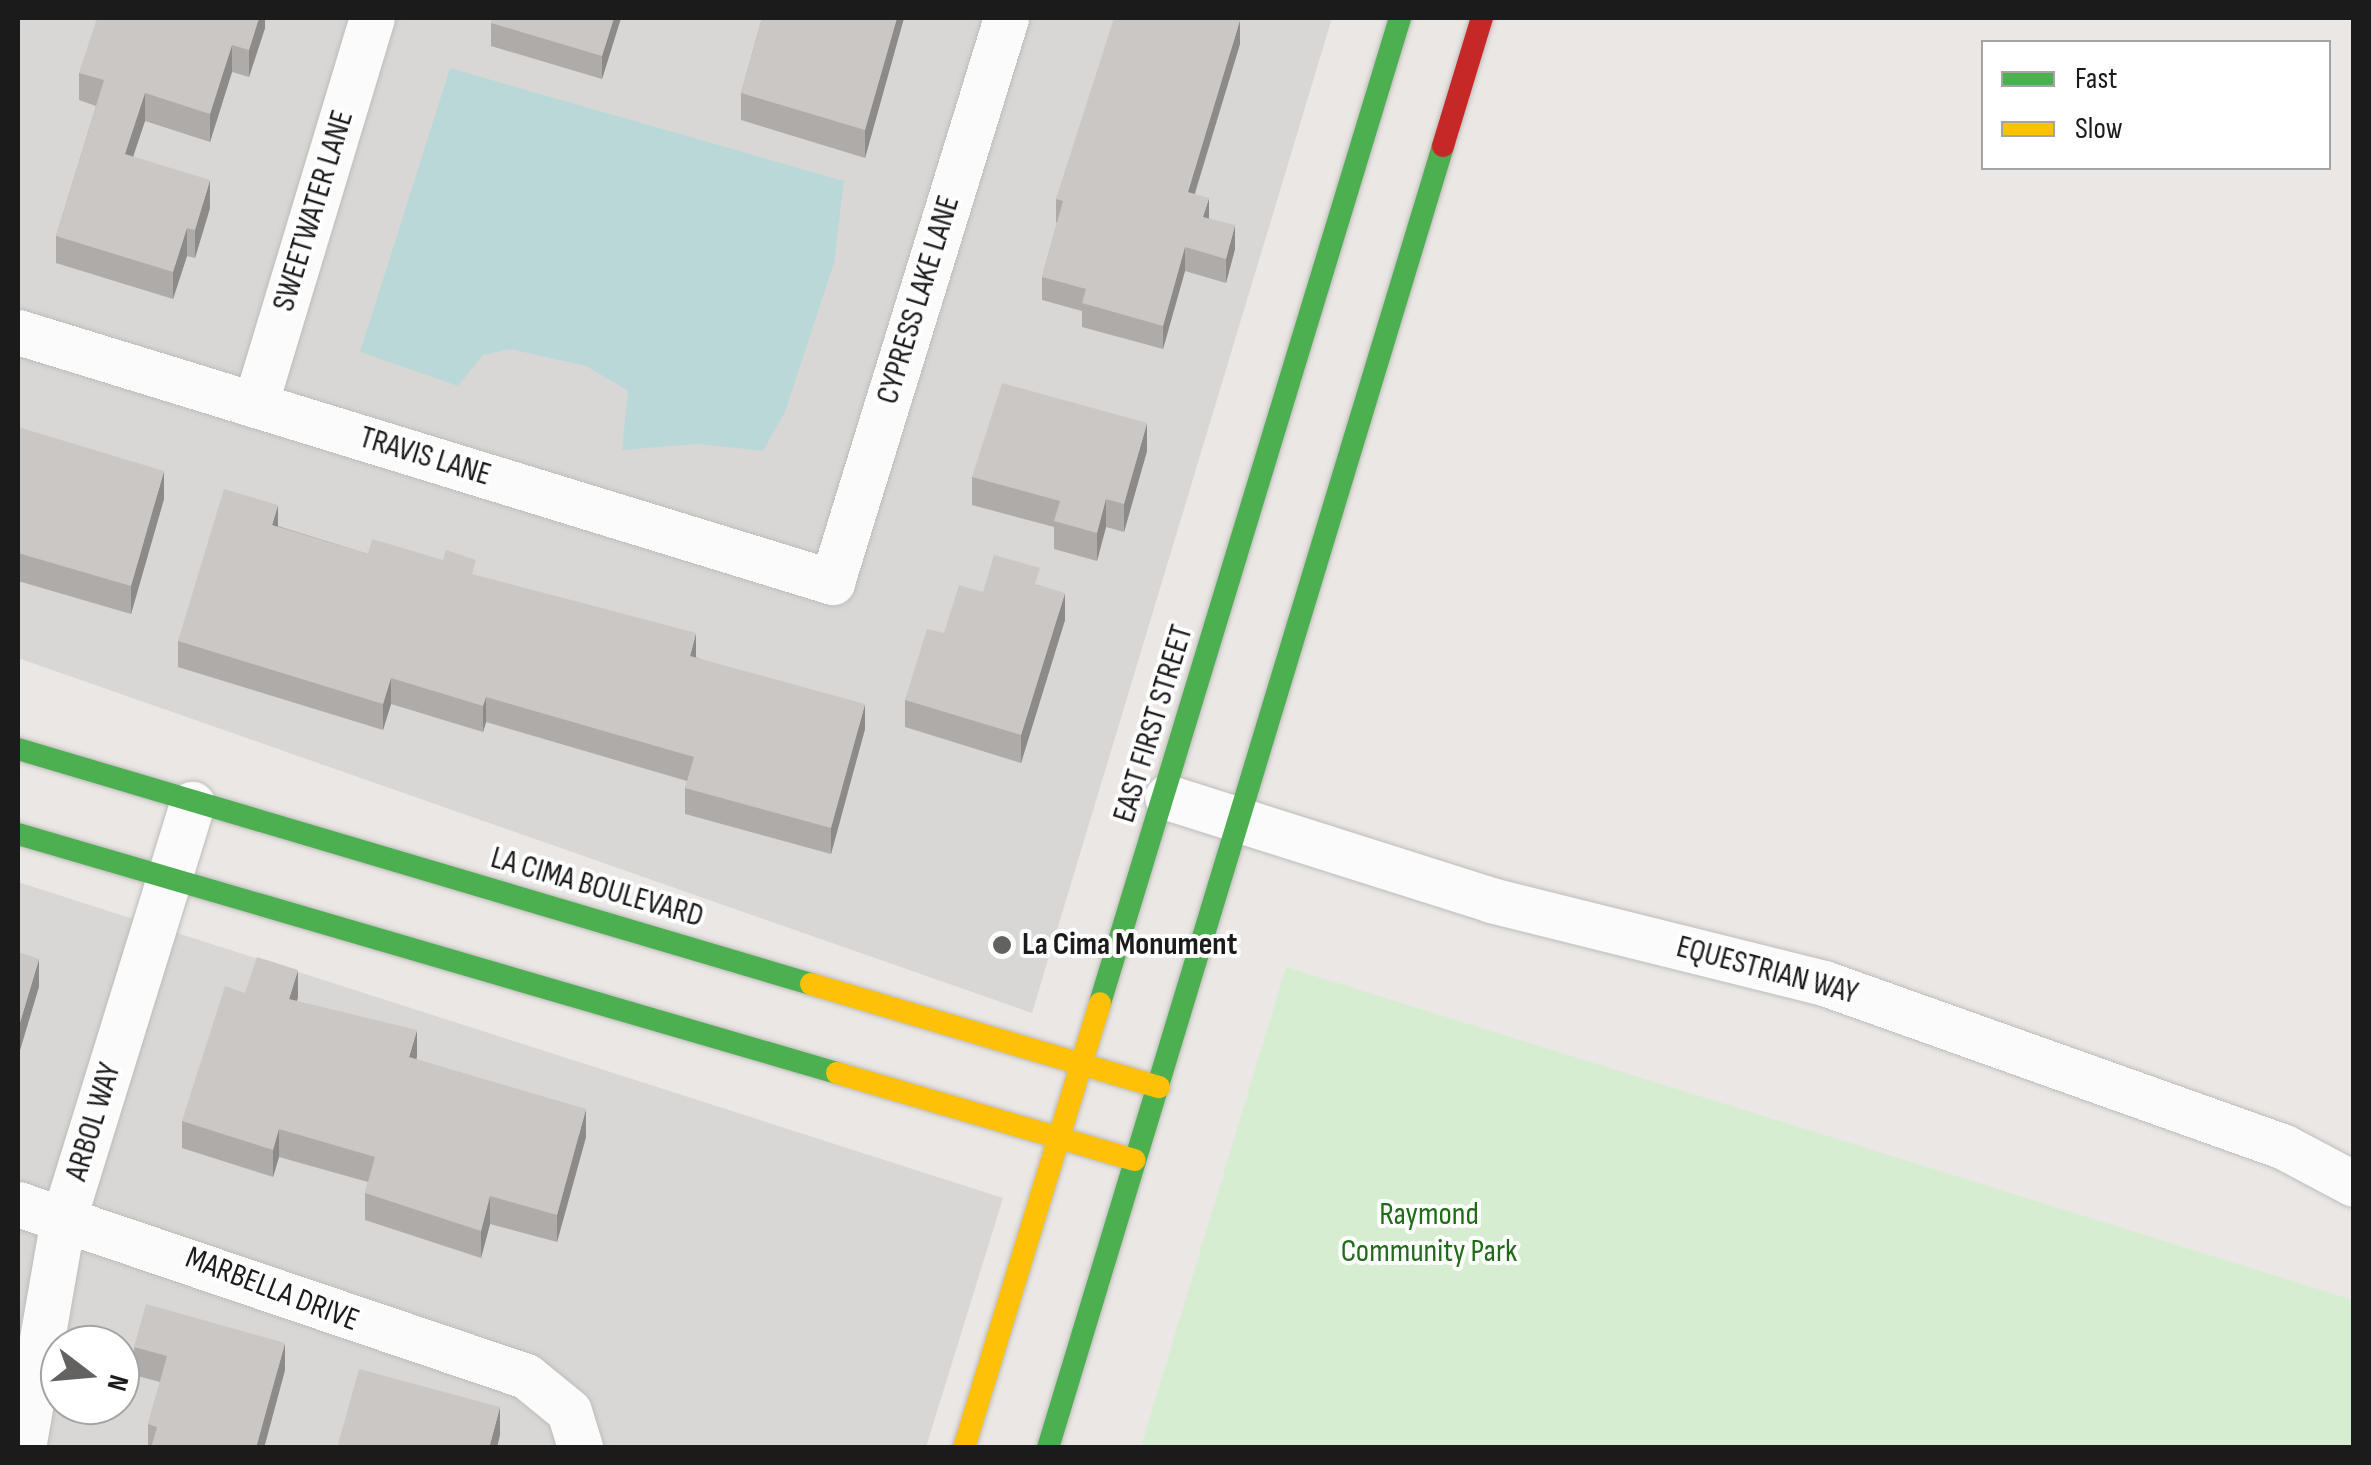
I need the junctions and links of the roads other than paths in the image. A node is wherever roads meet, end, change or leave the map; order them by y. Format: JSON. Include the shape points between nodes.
{"nodes":[{"id":1,"x":372,"y":18,"type":"edge"},
{"id":2,"x":1006,"y":18,"type":"edge"},
{"id":3,"x":1400,"y":18,"type":"edge"},
{"id":4,"x":1482,"y":18,"type":"edge"},
{"id":5,"x":18,"y":332,"type":"edge"},
{"id":6,"x":255,"y":405,"type":"junction"},
{"id":7,"x":832,"y":582,"type":"joint"},
{"id":8,"x":18,"y":749,"type":"edge"},
{"id":9,"x":1167,"y":797,"type":"junction"},
{"id":10,"x":192,"y":804,"type":"junction"},
{"id":11,"x":1244,"y":824,"type":"junction"},
{"id":12,"x":18,"y":834,"type":"edge"},
{"id":13,"x":170,"y":877,"type":"junction"},
{"id":14,"x":1082,"y":1062,"type":"junction"},
{"id":15,"x":1159,"y":1087,"type":"junction"},
{"id":16,"x":1057,"y":1140,"type":"junction"},
{"id":17,"x":1135,"y":1160,"type":"junction"},
{"id":18,"x":2354,"y":1184,"type":"edge"},
{"id":19,"x":18,"y":1204,"type":"edge"},
{"id":20,"x":64,"y":1218,"type":"junction"},
{"id":21,"x":23,"y":1448,"type":"edge"},
{"id":22,"x":580,"y":1448,"type":"edge"},
{"id":23,"x":964,"y":1448,"type":"edge"},
{"id":24,"x":1048,"y":1448,"type":"edge"}],
"edges":[{"from":1,"to":6,"type":"street","name":"SWEETWATER LANE"},
{"from":2,"to":7,"type":"street","name":"CYPRESS LAKE LANE"},
{"from":3,"to":9,"type":"main road","name":"EAST FIRST STREET"},
{"from":4,"to":11,"type":"main road"},
{"from":5,"to":6,"type":"street","name":"TRAVIS LANE"},
{"from":6,"to":7,"type":"street","name":"TRAVIS LANE"},
{"from":8,"to":10,"type":"main road","name":"LA CIMA BOULEVARD"},
{"from":9,"to":11,"type":"street","name":"EQUESTRIAN WAY"},
{"from":9,"to":14,"type":"main road","name":"EAST FIRST STREET"},
{"from":10,"to":13,"type":"street","name":"ARBOL WAY"},
{"from":10,"to":14,"type":"main road","name":"LA CIMA BOULEVARD"},
{"from":11,"to":15,"type":"main road"},
{"from":11,"to":18,"type":"street","name":"EQUESTRIAN WAY","via":[[1491,900],[1824,983],[2284,1147]]},
{"from":12,"to":13,"type":"main road"},
{"from":13,"to":16,"type":"main road"},
{"from":13,"to":20,"type":"street","name":"ARBOL WAY"},
{"from":14,"to":15,"type":"main road","name":"LA CIMA BOULEVARD"},
{"from":14,"to":16,"type":"main road","name":"EAST FIRST STREET"},
{"from":15,"to":17,"type":"main road"},
{"from":16,"to":17,"type":"main road"},
{"from":16,"to":23,"type":"main road","name":"EAST FIRST STREET"},
{"from":17,"to":24,"type":"main road"},
{"from":19,"to":20,"type":"street","name":"MARBELLA DRIVE"},
{"from":20,"to":21,"type":"street","name":"ARBOL WAY"},
{"from":20,"to":22,"type":"street","name":"MARBELLA DRIVE","via":[[526,1376],[570,1412]]}]}
